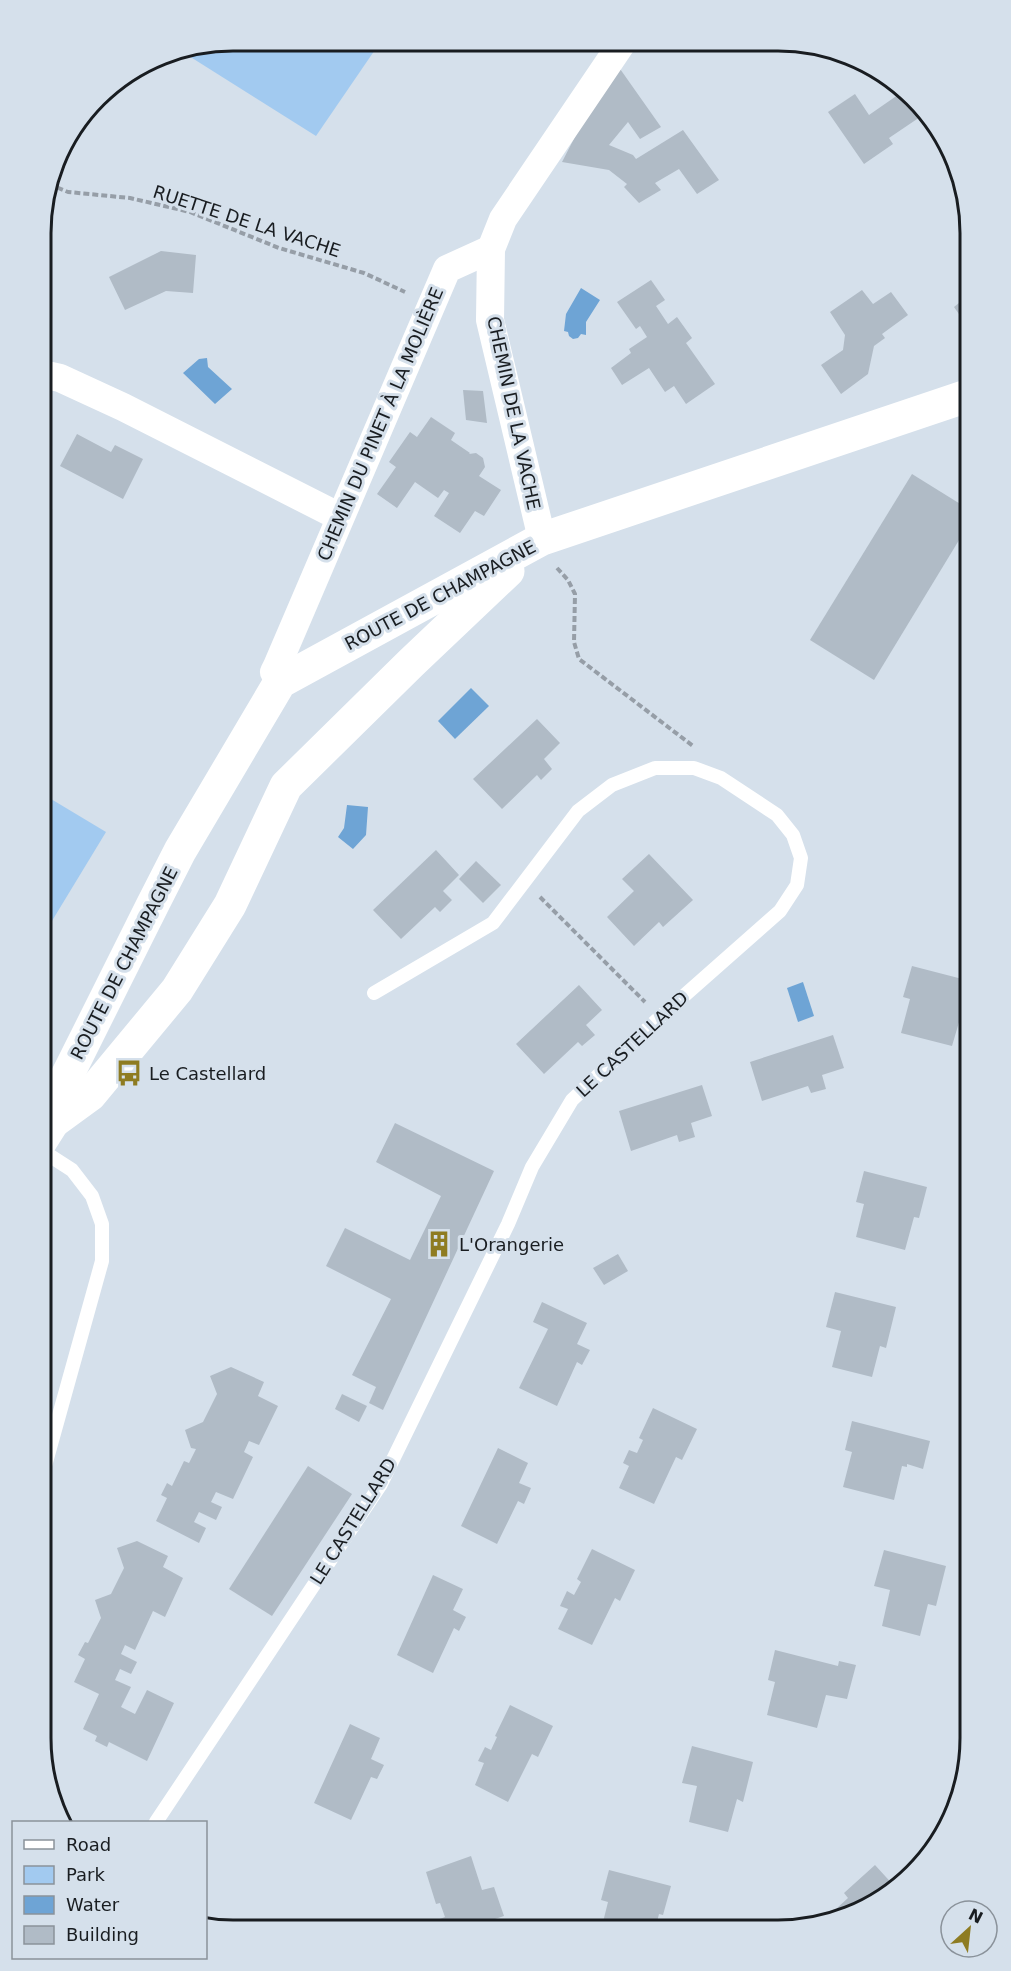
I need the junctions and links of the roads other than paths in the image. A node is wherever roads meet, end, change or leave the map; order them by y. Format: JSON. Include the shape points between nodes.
{"nodes":[{"id":1,"x":617,"y":51,"type":"edge"},
{"id":2,"x":491,"y":249,"type":"junction"},
{"id":3,"x":51,"y":376,"type":"edge"},
{"id":4,"x":960,"y":398,"type":"edge"},
{"id":5,"x":340,"y":518,"type":"junction"},
{"id":6,"x":547,"y":552,"type":"junction"},
{"id":7,"x":280,"y":682,"type":"junction"},
{"id":8,"x":374,"y":993,"type":"dead end"},
{"id":9,"x":51,"y":1121,"type":"edge"},
{"id":10,"x":51,"y":1132,"type":"edge"},
{"id":11,"x":51,"y":1145,"type":"edge"},
{"id":12,"x":51,"y":1444,"type":"edge"},
{"id":13,"x":157,"y":1821,"type":"edge"}],
"edges":[{"from":1,"to":2,"type":"street","via":[[503,219]]},
{"from":2,"to":5,"type":"street","name":"CHEMIN DU PINET À LA MOLIÈRE","via":[[447,269]]},
{"from":2,"to":6,"type":"street","name":"CHEMIN DE LA VACHE","via":[[490,320]]},
{"from":3,"to":5,"type":"street","via":[[123,407]]},
{"from":4,"to":6,"type":"street","name":"ROUTE DE CHAMPAGNE"},
{"from":5,"to":7,"type":"street","name":"CHEMIN DU PINET À LA MOLIÈRE","via":[[274,672]]},
{"from":6,"to":7,"type":"street","name":"ROUTE DE CHAMPAGNE","via":[[312,663]]},
{"from":6,"to":10,"type":"street","name":"ROUTE DE CHAMPAGNE","via":[[411,663],[286,786],[230,905],[177,990],[90,1095]]},
{"from":7,"to":9,"type":"street","name":"ROUTE DE CHAMPAGNE","via":[[180,851],[65,1080]]},
{"from":8,"to":13,"type":"lane","name":"LE CASTELLARD","via":[[493,923],[578,811],[612,785],[655,768],[694,768],[721,778],[777,815],[793,835],[801,858],[797,885],[780,911],[572,1100],[532,1167],[381,1484]]},
{"from":11,"to":12,"type":"lane","via":[[92,1196],[102,1224],[102,1261]]}]}
